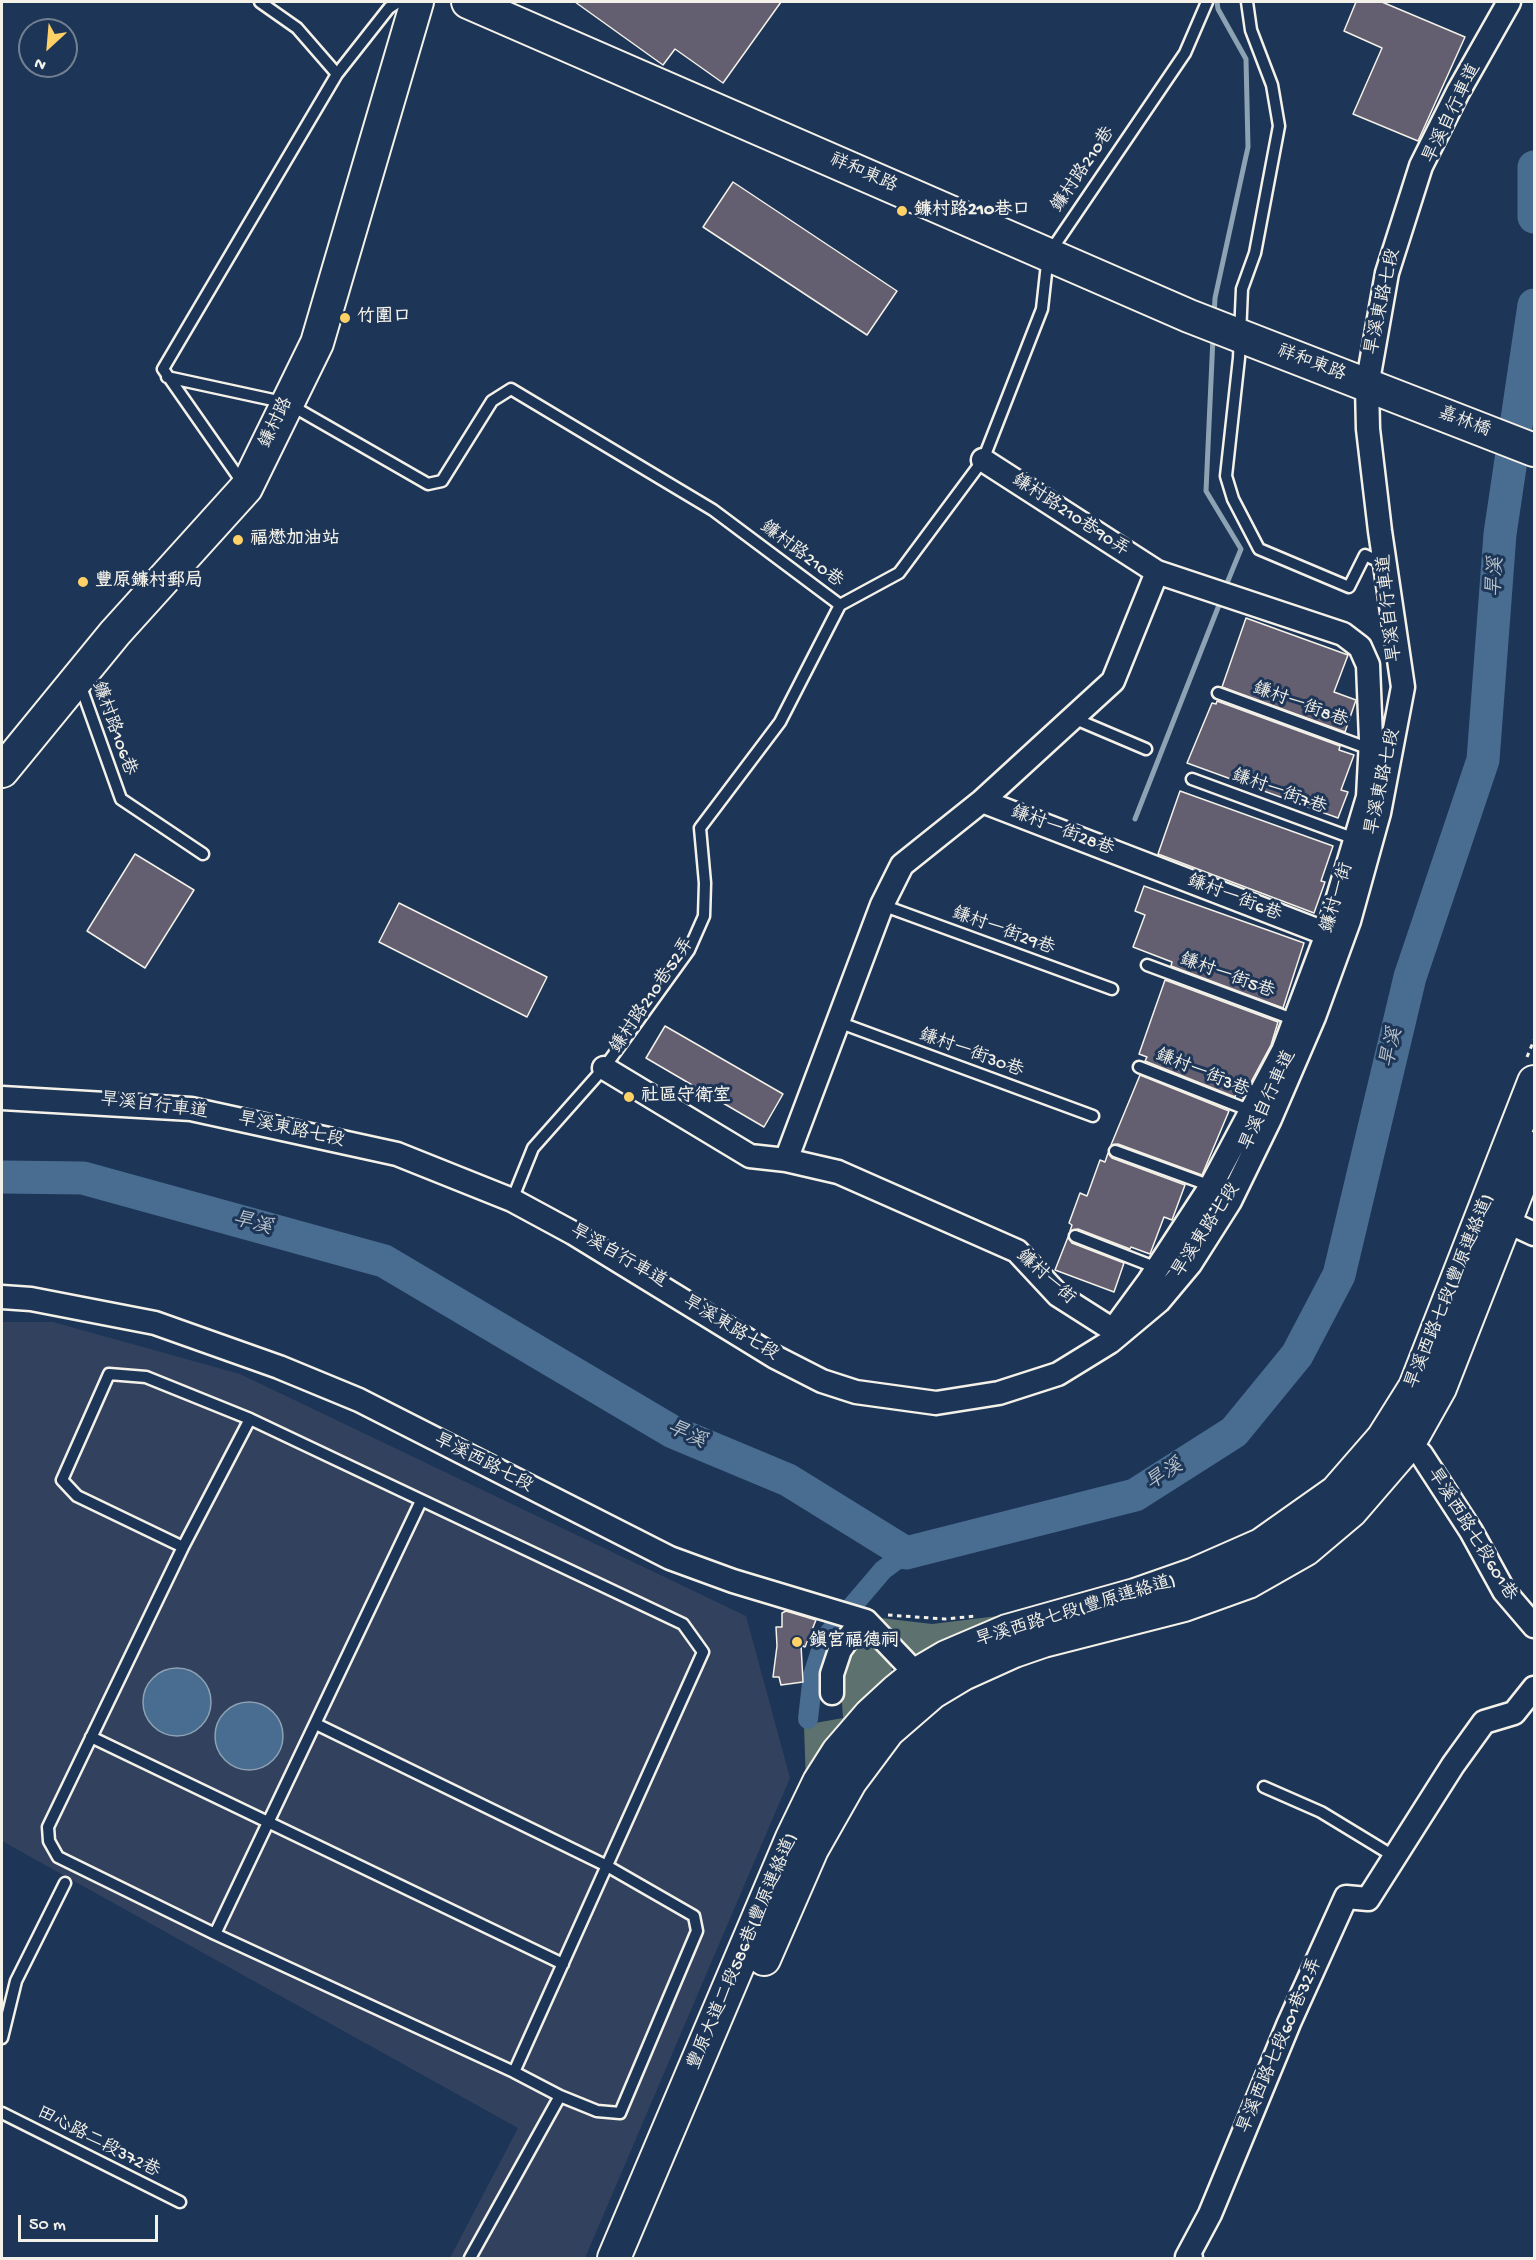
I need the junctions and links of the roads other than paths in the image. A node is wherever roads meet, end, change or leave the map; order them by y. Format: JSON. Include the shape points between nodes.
{"nodes":[{"id":1,"x":260,"y":2,"type":"edge"},
{"id":2,"x":398,"y":2,"type":"edge"},
{"id":3,"x":417,"y":2,"type":"edge"},
{"id":4,"x":468,"y":2,"type":"edge"},
{"id":5,"x":1206,"y":2,"type":"edge"},
{"id":6,"x":1246,"y":2,"type":"edge"},
{"id":7,"x":1509,"y":2,"type":"edge"},
{"id":8,"x":337,"y":74,"type":"junction"},
{"id":9,"x":1048,"y":255,"type":"junction"},
{"id":10,"x":1241,"y":337,"type":"junction"},
{"id":11,"x":167,"y":377,"type":"junction"},
{"id":12,"x":1381,"y":391,"type":"junction"},
{"id":13,"x":287,"y":403,"type":"junction"},
{"id":14,"x":1534,"y":450,"type":"edge"},
{"id":15,"x":983,"y":460,"type":"junction"},
{"id":16,"x":246,"y":488,"type":"junction"},
{"id":17,"x":1385,"y":564,"type":"junction"},
{"id":18,"x":1157,"y":572,"type":"junction"},
{"id":19,"x":840,"y":605,"type":"junction"},
{"id":20,"x":78,"y":678,"type":"junction"},
{"id":21,"x":1218,"y":693,"type":"dead end"},
{"id":22,"x":1073,"y":718,"type":"junction"},
{"id":23,"x":1146,"y":749,"type":"dead end"},
{"id":24,"x":1370,"y":749,"type":"junction"},
{"id":25,"x":2,"y":771,"type":"edge"},
{"id":26,"x":1192,"y":779,"type":"dead end"},
{"id":27,"x":982,"y":801,"type":"junction"},
{"id":28,"x":1355,"y":839,"type":"junction"},
{"id":29,"x":203,"y":854,"type":"dead end"},
{"id":30,"x":1141,"y":863,"type":"joint"},
{"id":31,"x":882,"y":905,"type":"junction"},
{"id":32,"x":1327,"y":934,"type":"junction"},
{"id":33,"x":1147,"y":965,"type":"dead end"},
{"id":34,"x":1112,"y":989,"type":"dead end"},
{"id":35,"x":1295,"y":1020,"type":"junction"},
{"id":36,"x":838,"y":1023,"type":"junction"},
{"id":37,"x":1139,"y":1067,"type":"dead end"},
{"id":38,"x":604,"y":1068,"type":"junction"},
{"id":39,"x":1530,"y":1073,"type":"edge"},
{"id":40,"x":2,"y":1098,"type":"edge"},
{"id":41,"x":1251,"y":1111,"type":"junction"},
{"id":42,"x":1093,"y":1116,"type":"dead end"},
{"id":43,"x":1534,"y":1148,"type":"edge"},
{"id":44,"x":1115,"y":1151,"type":"dead end"},
{"id":45,"x":786,"y":1160,"type":"junction"},
{"id":46,"x":1210,"y":1186,"type":"junction"},
{"id":47,"x":512,"y":1200,"type":"junction"},
{"id":48,"x":1506,"y":1221,"type":"junction"},
{"id":49,"x":1534,"y":1234,"type":"edge"},
{"id":50,"x":1075,"y":1236,"type":"dead end"},
{"id":51,"x":1157,"y":1268,"type":"junction"},
{"id":52,"x":2,"y":1297,"type":"edge"},
{"id":53,"x":250,"y":1419,"type":"junction"},
{"id":54,"x":1408,"y":1444,"type":"junction"},
{"id":55,"x":421,"y":1501,"type":"junction"},
{"id":56,"x":183,"y":1547,"type":"junction"},
{"id":57,"x":851,"y":1616,"type":"junction"},
{"id":58,"x":1534,"y":1626,"type":"edge"},
{"id":59,"x":925,"y":1683,"type":"junction"},
{"id":60,"x":1534,"y":1688,"type":"edge"},
{"id":61,"x":832,"y":1693,"type":"dead end"},
{"id":62,"x":316,"y":1724,"type":"junction"},
{"id":63,"x":91,"y":1737,"type":"junction"},
{"id":64,"x":1263,"y":1787,"type":"dead end"},
{"id":65,"x":269,"y":1822,"type":"junction"},
{"id":66,"x":1395,"y":1857,"type":"junction"},
{"id":67,"x":607,"y":1866,"type":"junction"},
{"id":68,"x":65,"y":1882,"type":"dead end"},
{"id":69,"x":215,"y":1934,"type":"junction"},
{"id":70,"x":563,"y":1964,"type":"junction"},
{"id":71,"x":2,"y":2038,"type":"edge"},
{"id":72,"x":514,"y":2072,"type":"junction"},
{"id":73,"x":560,"y":2096,"type":"junction"},
{"id":74,"x":2,"y":2113,"type":"edge"},
{"id":75,"x":180,"y":2202,"type":"dead end"},
{"id":76,"x":470,"y":2259,"type":"edge"},
{"id":77,"x":614,"y":2259,"type":"edge"},
{"id":78,"x":637,"y":2259,"type":"edge"},
{"id":79,"x":1191,"y":2259,"type":"edge"}],
"edges":[{"from":1,"to":8,"type":"lane","via":[[297,28]]},
{"from":2,"to":8,"type":"lane"},
{"from":3,"to":13,"type":"street","name":"鎌村路","via":[[317,344]]},
{"from":4,"to":9,"type":"street","name":"祥和東路"},
{"from":5,"to":9,"type":"lane","name":"鐮村路210巷","via":[[1185,52]]},
{"from":6,"to":10,"type":"lane","via":[[1251,30],[1272,85],[1279,126],[1255,254],[1242,289]]},
{"from":7,"to":12,"type":"street","name":"旱溪東路七段","via":[[1420,166],[1388,273]]},
{"from":8,"to":11,"type":"lane","via":[[163,369]]},
{"from":9,"to":10,"type":"street","name":"祥和東路"},
{"from":9,"to":15,"type":"lane","name":"鐮村路210巷","via":[[1042,309]]},
{"from":10,"to":12,"type":"street","name":"祥和東路"},
{"from":10,"to":17,"type":"lane","via":[[1226,476],[1233,499],[1259,549],[1349,587],[1365,555]]},
{"from":11,"to":13,"type":"lane","name":"鐮村路210巷"},
{"from":11,"to":16,"type":"lane"},
{"from":12,"to":14,"type":"street","name":"嘉林橋"},
{"from":12,"to":17,"type":"street","name":"旱溪東路七段","via":[[1368,429]]},
{"from":13,"to":16,"type":"street","name":"鎌村路"},
{"from":13,"to":19,"type":"lane","name":"鐮村路210巷","via":[[428,484],[442,481],[492,401],[511,390],[713,510]]},
{"from":15,"to":18,"type":"street","name":"鎌村路210巷90弄"},
{"from":15,"to":19,"type":"lane","name":"鐮村路210巷","via":[[899,573]]},
{"from":16,"to":20,"type":"street","name":"鎌村路"},
{"from":17,"to":47,"type":"street","name":"旱溪東路七段","via":[[1403,687],[1379,813],[1349,921],[1314,1017],[1230,1201],[1190,1264],[1159,1301],[1110,1342],[1058,1374],[999,1393],[936,1403],[856,1392],[822,1381],[775,1357]]},
{"from":18,"to":22,"type":"street","via":[[1113,681]]},
{"from":18,"to":24,"type":"street","name":"鐮村一街","via":[[1343,634],[1360,647],[1368,665]]},
{"from":19,"to":38,"type":"lane","name":"鎌村路210巷52弄","via":[[780,722],[700,828],[704,916],[689,950]]},
{"from":20,"to":25,"type":"street","name":"鎌村路"},
{"from":20,"to":29,"type":"lane","name":"鐮村路106巷","via":[[121,799]]},
{"from":21,"to":24,"type":"lane","name":"鎌村一街8巷"},
{"from":22,"to":23,"type":"lane"},
{"from":22,"to":27,"type":"street"},
{"from":24,"to":28,"type":"street","name":"鐮村一街","via":[[1368,797]]},
{"from":26,"to":28,"type":"lane","name":"鎌村一街7巷"},
{"from":27,"to":30,"type":"street","name":"鎌村一街28巷"},
{"from":27,"to":31,"type":"street","via":[[902,865]]},
{"from":28,"to":32,"type":"street","name":"鐮村一街"},
{"from":30,"to":32,"type":"street","name":"鎌村一街6巷"},
{"from":31,"to":34,"type":"lane","name":"鎌村一街29巷"},
{"from":31,"to":36,"type":"street"},
{"from":32,"to":35,"type":"street","name":"鐮村一街"},
{"from":33,"to":35,"type":"lane","name":"鎌村一街5巷"},
{"from":35,"to":41,"type":"street","name":"鐮村一街"},
{"from":36,"to":42,"type":"lane","name":"鎌村一街30巷"},
{"from":36,"to":45,"type":"street"},
{"from":37,"to":41,"type":"lane","name":"鎌村一街3巷"},
{"from":38,"to":45,"type":"street","name":"鎌村路210巷52弄","via":[[750,1156]]},
{"from":38,"to":47,"type":"lane","name":"鎌村路210巷52弄","via":[[533,1148]]},
{"from":39,"to":59,"type":"street","name":"旱溪西路七段(豐原連絡道)","via":[[1414,1387],[1383,1438],[1336,1492],[1261,1545],[1135,1595],[973,1644]]},
{"from":40,"to":47,"type":"street","name":"旱溪東路七段","via":[[191,1109],[397,1154]]},
{"from":41,"to":46,"type":"street","name":"鐮村一街"},
{"from":43,"to":48,"type":"street","name":"旱溪西路七段(豐原連絡道)"},
{"from":44,"to":46,"type":"lane"},
{"from":45,"to":51,"type":"street","name":"鐮村一街","via":[[838,1172],[1017,1251],[1058,1295],[1113,1330]]},
{"from":46,"to":51,"type":"street","name":"鐮村一街"},
{"from":48,"to":49,"type":"street"},
{"from":48,"to":54,"type":"street","name":"旱溪西路七段(豐原連絡道)","via":[[1440,1388]]},
{"from":50,"to":51,"type":"lane"},
{"from":52,"to":57,"type":"street","name":"旱溪西路七段","via":[[155,1323],[279,1367],[359,1401],[670,1558]]},
{"from":53,"to":55,"type":"lane"},
{"from":53,"to":56,"type":"lane"},
{"from":53,"to":56,"type":"lane","via":[[146,1377],[109,1374],[62,1480],[77,1496]]},
{"from":54,"to":58,"type":"street","name":"旱溪西路七段601巷","via":[[1420,1454],[1471,1531],[1504,1591]]},
{"from":54,"to":59,"type":"street","name":"旱溪西路七段(豐原連絡道)","via":[[1372,1489],[1333,1527],[1289,1560],[1248,1582],[1184,1605],[1043,1641],[963,1674]]},
{"from":55,"to":62,"type":"lane"},
{"from":55,"to":67,"type":"lane","via":[[683,1624],[703,1652]]},
{"from":56,"to":63,"type":"lane"},
{"from":57,"to":59,"type":"street"},
{"from":57,"to":61,"type":"street","via":[[855,1629],[840,1650],[832,1674]]},
{"from":59,"to":77,"type":"street","name":"豐原大道二段586巷(豐原連絡道)","via":[[870,1714],[819,1782]]},
{"from":59,"to":78,"type":"street","name":"豐原大道二段586巷(豐原連絡道)","via":[[879,1741],[831,1813],[752,1987]]},
{"from":60,"to":66,"type":"street","name":"旱溪西路七段601巷32弄","via":[[1514,1713],[1484,1722]]},
{"from":62,"to":65,"type":"lane"},
{"from":62,"to":67,"type":"lane"},
{"from":63,"to":65,"type":"lane"},
{"from":63,"to":69,"type":"lane","via":[[48,1827],[49,1841],[58,1857]]},
{"from":64,"to":66,"type":"lane","via":[[1321,1812]]},
{"from":65,"to":69,"type":"lane"},
{"from":65,"to":70,"type":"lane"},
{"from":66,"to":79,"type":"street","name":"旱溪西路七段601巷32弄","via":[[1368,1899],[1346,1897],[1288,2023],[1210,2214],[1187,2257]]},
{"from":67,"to":70,"type":"lane"},
{"from":67,"to":73,"type":"lane","via":[[694,1916],[697,1931],[621,2113],[597,2111]]},
{"from":68,"to":71,"type":"lane","via":[[16,1981]]},
{"from":69,"to":72,"type":"lane"},
{"from":70,"to":72,"type":"lane"},
{"from":72,"to":73,"type":"lane"},
{"from":73,"to":76,"type":"lane"},
{"from":74,"to":75,"type":"lane","name":"田心路二段372巷"}]}
